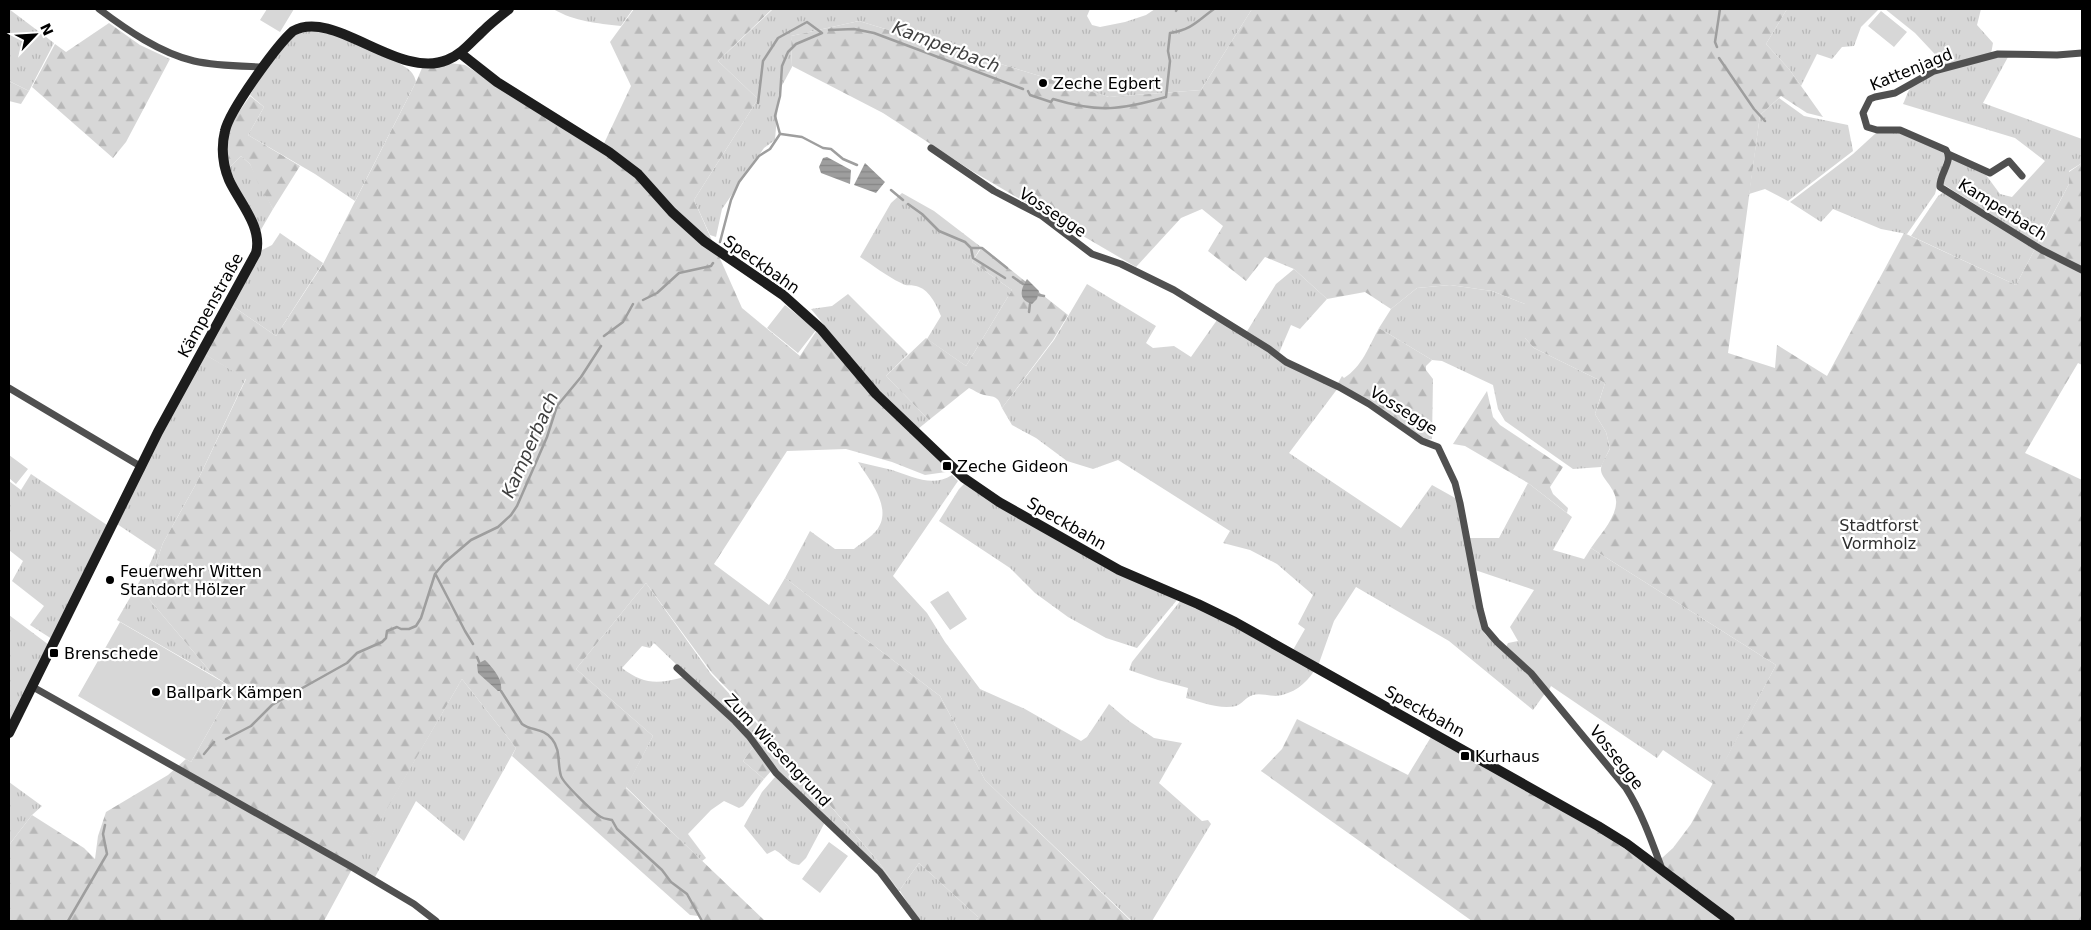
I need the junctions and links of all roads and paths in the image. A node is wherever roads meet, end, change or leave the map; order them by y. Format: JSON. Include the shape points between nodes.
{"nodes":[{"id":1,"x":99,"y":9,"type":"edge"},
{"id":2,"x":509,"y":9,"type":"edge"},
{"id":3,"x":460,"y":53,"type":"junction"},
{"id":4,"x":2082,"y":53,"type":"edge"},
{"id":5,"x":263,"y":67,"type":"junction"},
{"id":6,"x":1867,"y":127,"type":"joint"},
{"id":7,"x":931,"y":148,"type":"dead end"},
{"id":8,"x":1948,"y":154,"type":"junction"},
{"id":9,"x":2022,"y":176,"type":"dead end"},
{"id":10,"x":2082,"y":270,"type":"edge"},
{"id":11,"x":9,"y":388,"type":"edge"},
{"id":12,"x":140,"y":466,"type":"junction"},
{"id":13,"x":676,"y":668,"type":"dead end"},
{"id":14,"x":32,"y":686,"type":"junction"},
{"id":15,"x":9,"y":733,"type":"edge"},
{"id":16,"x":1664,"y":872,"type":"junction"},
{"id":17,"x":436,"y":921,"type":"edge"},
{"id":18,"x":917,"y":921,"type":"edge"},
{"id":19,"x":1730,"y":921,"type":"edge"}],
"edges":[{"from":1,"to":5,"type":"street","via":[[177,56],[206,63]]},
{"from":2,"to":3,"type":"street","name":"Kämpenstraße"},
{"from":3,"to":5,"type":"street","name":"Kämpenstraße","via":[[432,64],[419,63],[324,28],[299,28],[288,35]]},
{"from":3,"to":16,"type":"street","name":"Speckbahn","via":[[498,82],[610,152],[638,174],[704,241],[783,295],[821,329],[876,394],[955,470],[999,502],[1119,570],[1198,604],[1333,676],[1598,826]]},
{"from":4,"to":6,"type":"street","name":"Kattenjagd","via":[[1998,54],[1934,71],[1895,93],[1870,99],[1863,113]]},
{"from":5,"to":12,"type":"street","name":"Kämpenstraße","via":[[226,125],[223,141],[228,178],[258,237],[256,253]]},
{"from":6,"to":8,"type":"street","name":"Kamperbach","via":[[1907,132]]},
{"from":7,"to":16,"type":"street","name":"Vossegge","via":[[994,191],[1042,216],[1092,254],[1121,264],[1174,290],[1286,362],[1339,386],[1422,441],[1438,447],[1455,483],[1485,628],[1531,673],[1626,788]]},
{"from":8,"to":9,"type":"street","name":"Kamperbach","via":[[1990,174],[2009,161]]},
{"from":8,"to":10,"type":"street","name":"Kamperbach","via":[[1940,187],[2042,250]]},
{"from":11,"to":12,"type":"street"},
{"from":12,"to":14,"type":"street","name":"Kämpenstraße"},
{"from":13,"to":18,"type":"street","name":"Zum Wiesengrund","via":[[740,726],[776,772],[880,872]]},
{"from":14,"to":15,"type":"street","name":"Kämpenstraße"},
{"from":14,"to":17,"type":"street","via":[[350,866]]},
{"from":16,"to":19,"type":"street","name":"Speckbahn"}]}
